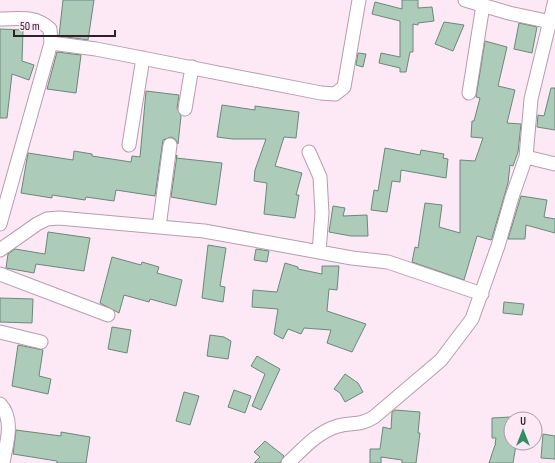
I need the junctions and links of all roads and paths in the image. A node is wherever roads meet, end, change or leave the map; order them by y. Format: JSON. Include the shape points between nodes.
{"nodes":[{"id":1,"x":359,"y":0,"type":"edge"},
{"id":2,"x":465,"y":0,"type":"edge"},
{"id":3,"x":555,"y":0,"type":"edge"},
{"id":4,"x":483,"y":5,"type":"junction"},
{"id":5,"x":0,"y":19,"type":"edge"},
{"id":6,"x":552,"y":22,"type":"edge"},
{"id":7,"x":52,"y":43,"type":"junction"},
{"id":8,"x":143,"y":58,"type":"junction"},
{"id":9,"x":192,"y":68,"type":"junction"},
{"id":10,"x":469,"y":93,"type":"dead end"},
{"id":11,"x":185,"y":109,"type":"dead end"},
{"id":12,"x":129,"y":145,"type":"dead end"},
{"id":13,"x":170,"y":145,"type":"dead end"},
{"id":14,"x":309,"y":152,"type":"dead end"},
{"id":15,"x":526,"y":157,"type":"junction"},
{"id":16,"x":555,"y":164,"type":"edge"},
{"id":17,"x":0,"y":224,"type":"edge"},
{"id":18,"x":159,"y":227,"type":"junction"},
{"id":19,"x":0,"y":250,"type":"edge"},
{"id":20,"x":319,"y":252,"type":"junction"},
{"id":21,"x":0,"y":274,"type":"edge"},
{"id":22,"x":482,"y":294,"type":"junction"},
{"id":23,"x":108,"y":315,"type":"dead end"},
{"id":24,"x":0,"y":332,"type":"edge"},
{"id":25,"x":41,"y":342,"type":"dead end"},
{"id":26,"x":0,"y":404,"type":"edge"},
{"id":27,"x":3,"y":463,"type":"edge"},
{"id":28,"x":288,"y":463,"type":"edge"}],
"edges":[{"from":1,"to":9,"type":"street","via":[[344,87],[336,94]]},
{"from":2,"to":4,"type":"street"},
{"from":3,"to":6,"type":"street"},
{"from":4,"to":6,"type":"street","via":[[509,14]]},
{"from":4,"to":10,"type":"street"},
{"from":5,"to":7,"type":"street","via":[[30,19],[42,22],[50,29]]},
{"from":6,"to":15,"type":"street","via":[[532,99]]},
{"from":7,"to":8,"type":"street"},
{"from":7,"to":17,"type":"street"},
{"from":8,"to":9,"type":"street"},
{"from":8,"to":12,"type":"street"},
{"from":9,"to":11,"type":"street"},
{"from":13,"to":18,"type":"street"},
{"from":14,"to":20,"type":"street","via":[[320,177],[322,213]]},
{"from":15,"to":16,"type":"street"},
{"from":15,"to":22,"type":"street"},
{"from":18,"to":19,"type":"street","via":[[47,219]]},
{"from":18,"to":20,"type":"street","via":[[204,231]]},
{"from":20,"to":22,"type":"street","via":[[388,262]]},
{"from":21,"to":23,"type":"street"},
{"from":22,"to":28,"type":"street","via":[[472,319],[441,360],[374,417],[365,423],[339,426],[324,432]]},
{"from":24,"to":25,"type":"street"},
{"from":26,"to":27,"type":"street","via":[[6,410],[9,424]]}]}
